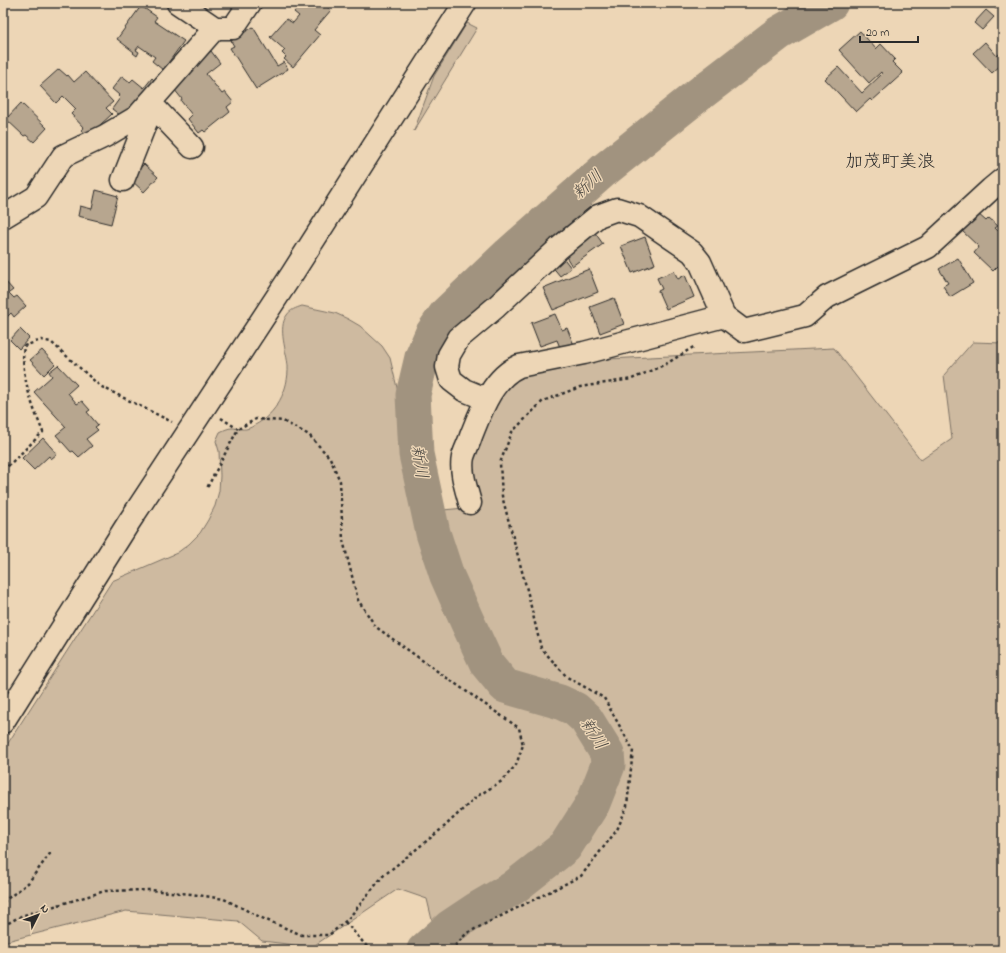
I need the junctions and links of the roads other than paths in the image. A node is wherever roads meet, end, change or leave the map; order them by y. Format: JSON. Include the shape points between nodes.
{"nodes":[{"id":1,"x":178,"y":3,"type":"edge"},
{"id":2,"x":250,"y":3,"type":"edge"},
{"id":3,"x":465,"y":3,"type":"edge"},
{"id":4,"x":214,"y":28,"type":"junction"},
{"id":5,"x":152,"y":103,"type":"junction"},
{"id":6,"x":192,"y":147,"type":"dead end"},
{"id":7,"x":1003,"y":179,"type":"edge"},
{"id":8,"x":123,"y":180,"type":"dead end"},
{"id":9,"x":3,"y":217,"type":"edge"},
{"id":10,"x":724,"y":316,"type":"junction"},
{"id":11,"x":486,"y":399,"type":"junction"},
{"id":12,"x":470,"y":503,"type":"dead end"},
{"id":13,"x":3,"y":722,"type":"edge"}],
"edges":[{"from":1,"to":4,"type":"street"},
{"from":2,"to":4,"type":"street","via":[[234,28]]},
{"from":3,"to":13,"type":"street","via":[[129,522]]},
{"from":4,"to":5,"type":"street"},
{"from":5,"to":6,"type":"street"},
{"from":5,"to":8,"type":"street"},
{"from":5,"to":9,"type":"street","via":[[137,117],[63,156],[36,197]]},
{"from":7,"to":10,"type":"street","via":[[928,247],[827,297],[805,316],[744,330]]},
{"from":10,"to":11,"type":"street","via":[[584,353],[519,366],[513,369]]},
{"from":10,"to":11,"type":"street","via":[[700,262],[692,252],[639,216],[617,209],[598,216],[459,338],[449,355],[447,367],[452,380],[464,390]]},
{"from":11,"to":12,"type":"street","via":[[463,457],[464,478]]}]}
